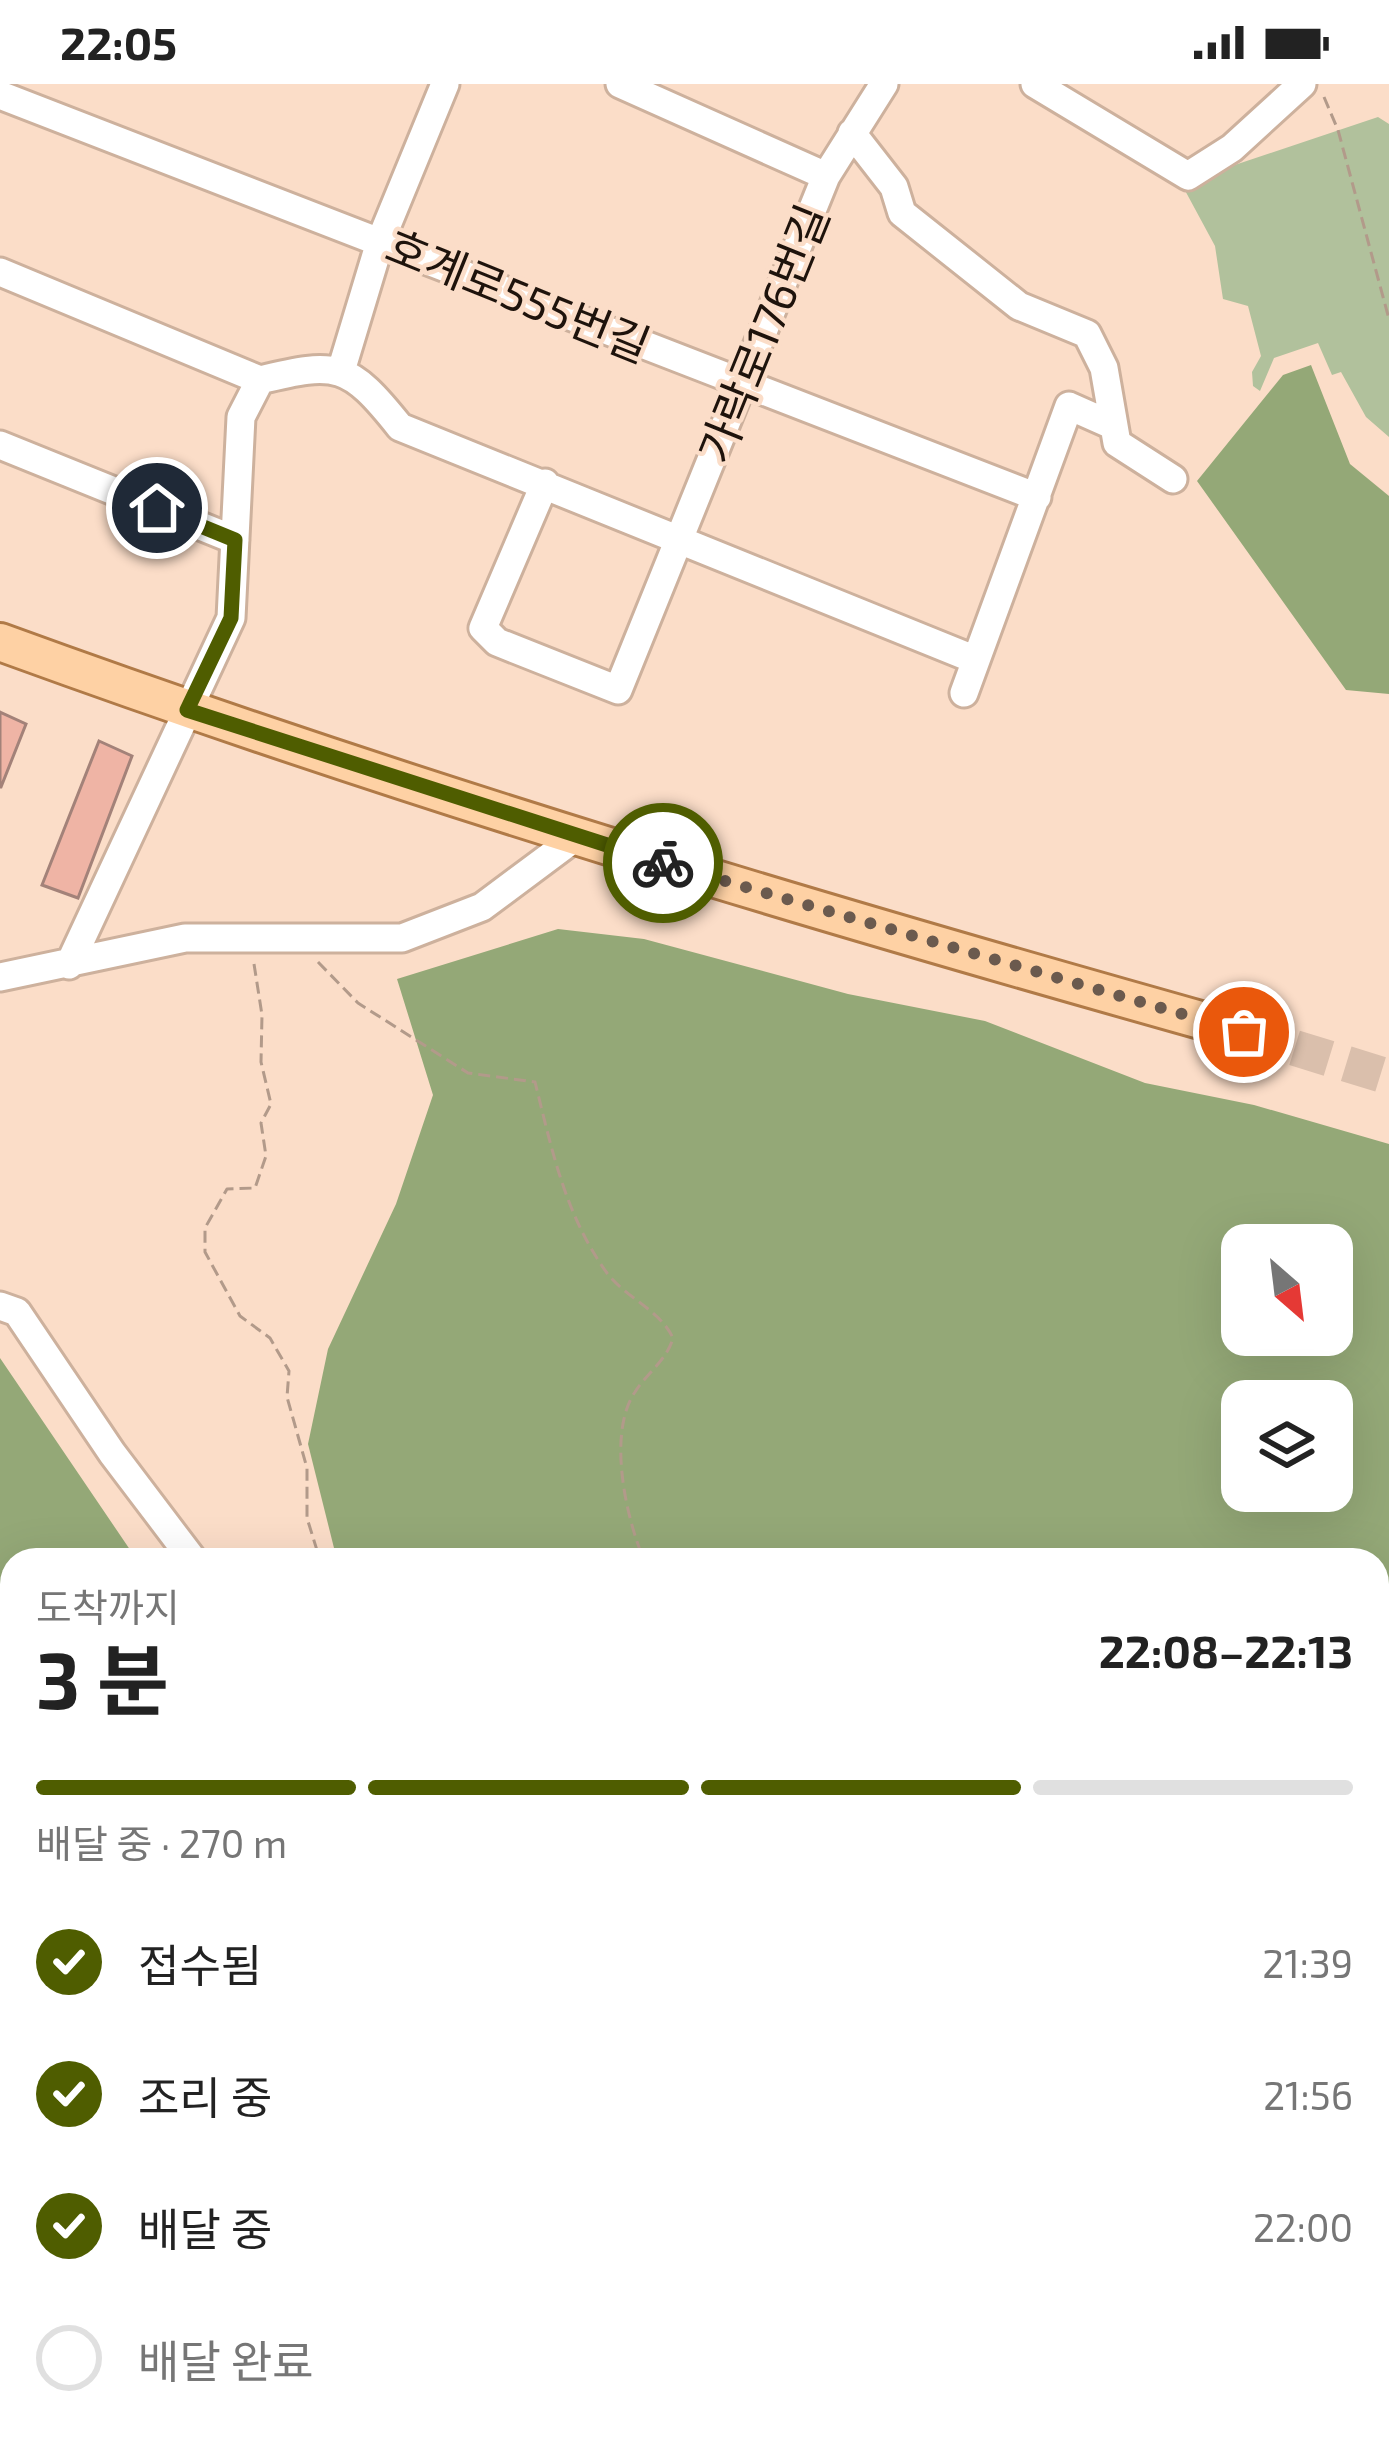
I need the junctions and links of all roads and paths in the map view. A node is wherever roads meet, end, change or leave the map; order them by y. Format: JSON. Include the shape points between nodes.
{"nodes":[{"id":1,"x":445,"y":84,"type":"edge"},
{"id":2,"x":620,"y":84,"type":"edge"},
{"id":3,"x":884,"y":84,"type":"edge"},
{"id":4,"x":1035,"y":84,"type":"edge"},
{"id":5,"x":1302,"y":84,"type":"edge"},
{"id":6,"x":1318,"y":84,"type":"edge"},
{"id":7,"x":0,"y":95,"type":"edge"},
{"id":8,"x":852,"y":133,"type":"junction"},
{"id":9,"x":826,"y":176,"type":"junction"},
{"id":10,"x":380,"y":242,"type":"junction"},
{"id":11,"x":0,"y":272,"type":"edge"},
{"id":12,"x":1389,"y":319,"type":"edge"},
{"id":13,"x":341,"y":371,"type":"junction"},
{"id":14,"x":260,"y":380,"type":"junction"},
{"id":15,"x":744,"y":386,"type":"junction"},
{"id":16,"x":1114,"y":426,"type":"junction"},
{"id":17,"x":0,"y":446,"type":"edge"},
{"id":18,"x":1172,"y":479,"type":"dead end"},
{"id":19,"x":544,"y":483,"type":"junction"},
{"id":20,"x":1037,"y":497,"type":"junction"},
{"id":21,"x":683,"y":539,"type":"junction"},
{"id":22,"x":235,"y":540,"type":"junction"},
{"id":23,"x":0,"y":642,"type":"edge"},
{"id":24,"x":976,"y":660,"type":"junction"},
{"id":25,"x":964,"y":693,"type":"dead end"},
{"id":26,"x":187,"y":710,"type":"junction"},
{"id":27,"x":576,"y":837,"type":"junction"},
{"id":28,"x":254,"y":938,"type":"junction"},
{"id":29,"x":314,"y":958,"type":"dead end"},
{"id":30,"x":69,"y":965,"type":"junction"},
{"id":31,"x":0,"y":977,"type":"edge"},
{"id":32,"x":1244,"y":1032,"type":"tunnel mouth"},
{"id":33,"x":0,"y":1306,"type":"edge"},
{"id":34,"x":185,"y":1548,"type":"edge"},
{"id":35,"x":316,"y":1548,"type":"edge"},
{"id":36,"x":640,"y":1548,"type":"edge"}],
"edges":[{"from":1,"to":10,"type":"street"},
{"from":2,"to":9,"type":"street"},
{"from":3,"to":8,"type":"street","name":"가락로176번길"},
{"from":4,"to":5,"type":"street","via":[[1188,176]]},
{"from":6,"to":12,"type":"path"},
{"from":7,"to":10,"type":"street","name":"호계로555번길"},
{"from":8,"to":9,"type":"street","name":"가락로176번길"},
{"from":8,"to":16,"type":"street","name":"가락로176번길","via":[[894,187],[902,213],[1019,306],[1087,334],[1104,368]]},
{"from":9,"to":15,"type":"street","name":"가락로176번길"},
{"from":10,"to":13,"type":"street"},
{"from":10,"to":15,"type":"street","name":"호계로555번길"},
{"from":11,"to":14,"type":"street"},
{"from":13,"to":14,"type":"street","via":[[318,366]]},
{"from":13,"to":19,"type":"street","via":[[373,393],[400,428]]},
{"from":14,"to":22,"type":"street","via":[[241,417]]},
{"from":15,"to":20,"type":"street","name":"호계로555번길"},
{"from":15,"to":21,"type":"street","name":"가락로176번길"},
{"from":16,"to":18,"type":"street","via":[[1117,443]]},
{"from":16,"to":20,"type":"street","via":[[1069,406]]},
{"from":17,"to":22,"type":"street"},
{"from":19,"to":21,"type":"street"},
{"from":19,"to":21,"type":"street","name":"가락로176번길","via":[[483,628],[497,642],[618,690]]},
{"from":20,"to":24,"type":"street"},
{"from":21,"to":24,"type":"street"},
{"from":22,"to":26,"type":"street","via":[[231,618]]},
{"from":23,"to":26,"type":"main road"},
{"from":24,"to":25,"type":"street"},
{"from":26,"to":27,"type":"main road"},
{"from":26,"to":30,"type":"street"},
{"from":27,"to":28,"type":"street","via":[[482,907],[402,938]]},
{"from":27,"to":32,"type":"main road"},
{"from":28,"to":30,"type":"street","via":[[184,938]]},
{"from":28,"to":35,"type":"path","via":[[271,1104],[261,1124],[266,1156],[255,1188],[226,1189],[205,1228],[206,1252],[240,1316],[270,1338],[289,1371]]},
{"from":29,"to":36,"type":"path","via":[[358,1003],[468,1073],[535,1082],[576,1224],[608,1274],[673,1337],[625,1417],[621,1483]]},
{"from":30,"to":31,"type":"street"},
{"from":33,"to":34,"type":"street","via":[[17,1312]]}]}
